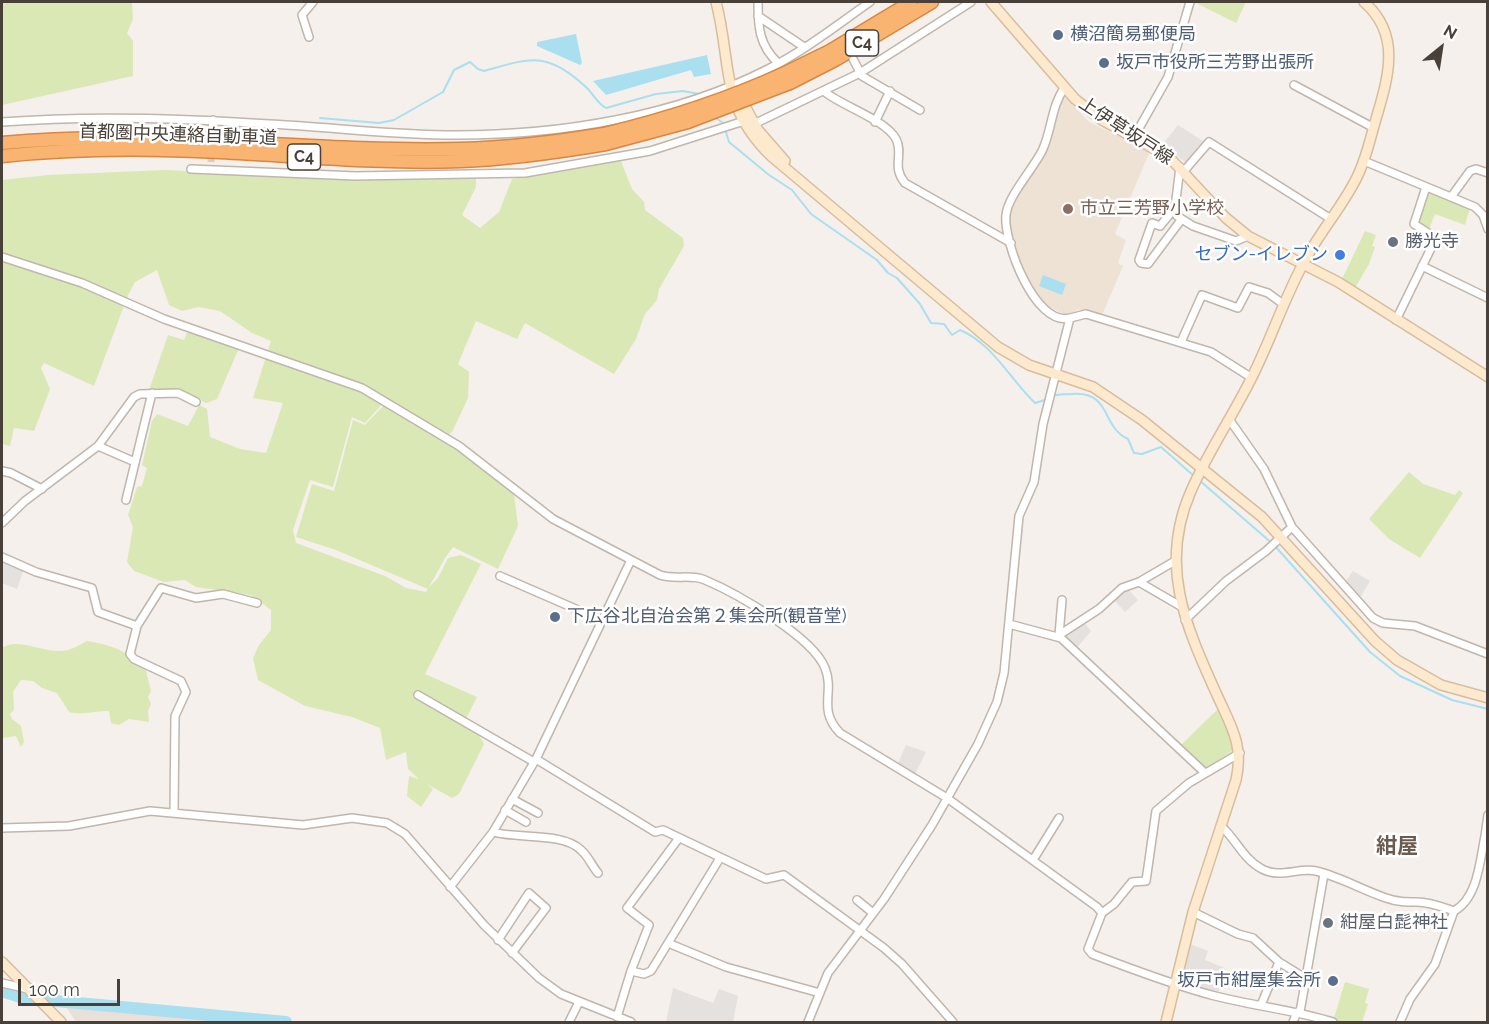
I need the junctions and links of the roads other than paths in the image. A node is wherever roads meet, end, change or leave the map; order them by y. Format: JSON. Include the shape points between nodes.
{"nodes":[{"id":1,"x":314,"y":2,"type":"edge"},
{"id":2,"x":716,"y":2,"type":"edge"},
{"id":3,"x":758,"y":2,"type":"edge"},
{"id":4,"x":870,"y":2,"type":"edge"},
{"id":5,"x":911,"y":2,"type":"edge"},
{"id":6,"x":932,"y":2,"type":"edge"},
{"id":7,"x":971,"y":2,"type":"edge"},
{"id":8,"x":991,"y":2,"type":"edge"},
{"id":9,"x":1190,"y":2,"type":"edge"},
{"id":10,"x":1364,"y":2,"type":"edge"},
{"id":11,"x":1372,"y":5,"type":"edge"},
{"id":12,"x":758,"y":16,"type":"junction"},
{"id":13,"x":834,"y":27,"type":"junction"},
{"id":14,"x":838,"y":34,"type":"dead end"},
{"id":15,"x":309,"y":37,"type":"dead end"},
{"id":16,"x":804,"y":47,"type":"junction"},
{"id":17,"x":853,"y":60,"type":"dead end"},
{"id":18,"x":785,"y":73,"type":"junction"},
{"id":19,"x":860,"y":73,"type":"junction"},
{"id":20,"x":1294,"y":85,"type":"dead end"},
{"id":21,"x":731,"y":86,"type":"junction"},
{"id":22,"x":1065,"y":87,"type":"junction"},
{"id":23,"x":890,"y":91,"type":"junction"},
{"id":24,"x":825,"y":92,"type":"junction"},
{"id":25,"x":920,"y":110,"type":"dead end"},
{"id":26,"x":213,"y":120,"type":"junction"},
{"id":27,"x":744,"y":121,"type":"junction"},
{"id":28,"x":2,"y":122,"type":"edge"},
{"id":29,"x":875,"y":122,"type":"junction"},
{"id":30,"x":754,"y":124,"type":"junction"},
{"id":31,"x":1374,"y":128,"type":"junction"},
{"id":32,"x":212,"y":131,"type":"dead end"},
{"id":33,"x":1134,"y":137,"type":"junction"},
{"id":34,"x":605,"y":139,"type":"junction"},
{"id":35,"x":2,"y":143,"type":"edge"},
{"id":36,"x":2,"y":156,"type":"edge"},
{"id":37,"x":568,"y":157,"type":"dead end"},
{"id":38,"x":1364,"y":161,"type":"junction"},
{"id":39,"x":570,"y":167,"type":"junction"},
{"id":40,"x":191,"y":169,"type":"dead end"},
{"id":41,"x":1182,"y":169,"type":"junction"},
{"id":42,"x":1488,"y":173,"type":"edge"},
{"id":43,"x":1426,"y":188,"type":"junction"},
{"id":44,"x":1451,"y":197,"type":"junction"},
{"id":45,"x":826,"y":200,"type":"junction"},
{"id":46,"x":1174,"y":208,"type":"junction"},
{"id":47,"x":1331,"y":219,"type":"junction"},
{"id":48,"x":1181,"y":220,"type":"junction"},
{"id":49,"x":1488,"y":229,"type":"edge"},
{"id":50,"x":1248,"y":236,"type":"junction"},
{"id":51,"x":1011,"y":243,"type":"junction"},
{"id":52,"x":2,"y":257,"type":"edge"},
{"id":53,"x":1303,"y":263,"type":"junction"},
{"id":54,"x":1422,"y":266,"type":"junction"},
{"id":55,"x":1488,"y":298,"type":"edge"},
{"id":56,"x":1283,"y":304,"type":"dead end"},
{"id":57,"x":1070,"y":318,"type":"junction"},
{"id":58,"x":1396,"y":320,"type":"junction"},
{"id":59,"x":1181,"y":342,"type":"junction"},
{"id":60,"x":1056,"y":374,"type":"junction"},
{"id":61,"x":1488,"y":377,"type":"edge"},
{"id":62,"x":1252,"y":378,"type":"junction"},
{"id":63,"x":152,"y":393,"type":"junction"},
{"id":64,"x":196,"y":402,"type":"dead end"},
{"id":65,"x":1229,"y":419,"type":"junction"},
{"id":66,"x":98,"y":446,"type":"junction"},
{"id":67,"x":135,"y":462,"type":"junction"},
{"id":68,"x":1203,"y":467,"type":"junction"},
{"id":69,"x":2,"y":471,"type":"edge"},
{"id":70,"x":42,"y":489,"type":"junction"},
{"id":71,"x":126,"y":500,"type":"dead end"},
{"id":72,"x":2,"y":523,"type":"edge"},
{"id":73,"x":1292,"y":527,"type":"junction"},
{"id":74,"x":1281,"y":536,"type":"junction"},
{"id":75,"x":2,"y":557,"type":"edge"},
{"id":76,"x":631,"y":560,"type":"junction"},
{"id":77,"x":1176,"y":561,"type":"junction"},
{"id":78,"x":500,"y":576,"type":"dead end"},
{"id":79,"x":1139,"y":582,"type":"junction"},
{"id":80,"x":1062,"y":600,"type":"dead end"},
{"id":81,"x":257,"y":603,"type":"dead end"},
{"id":82,"x":1182,"y":607,"type":"junction"},
{"id":83,"x":601,"y":620,"type":"junction"},
{"id":84,"x":1185,"y":620,"type":"junction"},
{"id":85,"x":1009,"y":624,"type":"junction"},
{"id":86,"x":137,"y":626,"type":"junction"},
{"id":87,"x":1058,"y":636,"type":"junction"},
{"id":88,"x":1488,"y":654,"type":"edge"},
{"id":89,"x":418,"y":695,"type":"dead end"},
{"id":90,"x":1488,"y":698,"type":"edge"},
{"id":91,"x":1240,"y":753,"type":"junction"},
{"id":92,"x":535,"y":760,"type":"junction"},
{"id":93,"x":1205,"y":773,"type":"junction"},
{"id":94,"x":947,"y":798,"type":"junction"},
{"id":95,"x":512,"y":799,"type":"junction"},
{"id":96,"x":505,"y":810,"type":"junction"},
{"id":97,"x":174,"y":813,"type":"junction"},
{"id":98,"x":538,"y":813,"type":"dead end"},
{"id":99,"x":1488,"y":815,"type":"edge"},
{"id":100,"x":1059,"y":818,"type":"dead end"},
{"id":101,"x":526,"y":822,"type":"dead end"},
{"id":102,"x":1221,"y":826,"type":"junction"},
{"id":103,"x":2,"y":828,"type":"edge"},
{"id":104,"x":492,"y":832,"type":"junction"},
{"id":105,"x":1486,"y":836,"type":"edge"},
{"id":106,"x":679,"y":838,"type":"junction"},
{"id":107,"x":720,"y":858,"type":"junction"},
{"id":108,"x":1033,"y":860,"type":"junction"},
{"id":109,"x":598,"y":873,"type":"dead end"},
{"id":110,"x":1324,"y":874,"type":"junction"},
{"id":111,"x":450,"y":887,"type":"junction"},
{"id":112,"x":857,"y":900,"type":"dead end"},
{"id":113,"x":1454,"y":911,"type":"junction"},
{"id":114,"x":1193,"y":912,"type":"junction"},
{"id":115,"x":873,"y":913,"type":"junction"},
{"id":116,"x":1102,"y":913,"type":"junction"},
{"id":117,"x":861,"y":930,"type":"junction"},
{"id":118,"x":498,"y":940,"type":"junction"},
{"id":119,"x":668,"y":943,"type":"junction"},
{"id":120,"x":512,"y":953,"type":"junction"},
{"id":121,"x":2,"y":962,"type":"edge"},
{"id":122,"x":1279,"y":962,"type":"junction"},
{"id":123,"x":631,"y":971,"type":"junction"},
{"id":124,"x":1305,"y":978,"type":"junction"},
{"id":125,"x":2,"y":983,"type":"edge"},
{"id":126,"x":1176,"y":985,"type":"junction"},
{"id":127,"x":30,"y":991,"type":"junction"},
{"id":128,"x":820,"y":993,"type":"junction"},
{"id":129,"x":579,"y":1002,"type":"junction"},
{"id":130,"x":1261,"y":1005,"type":"junction"},
{"id":131,"x":1299,"y":1012,"type":"junction"},
{"id":132,"x":617,"y":1017,"type":"junction"},
{"id":133,"x":61,"y":1023,"type":"edge"},
{"id":134,"x":569,"y":1023,"type":"edge"},
{"id":135,"x":631,"y":1023,"type":"edge"},
{"id":136,"x":808,"y":1023,"type":"edge"},
{"id":137,"x":953,"y":1023,"type":"edge"},
{"id":138,"x":1166,"y":1023,"type":"edge"},
{"id":139,"x":1293,"y":1023,"type":"edge"},
{"id":140,"x":1333,"y":1023,"type":"edge"},
{"id":141,"x":1400,"y":1023,"type":"edge"}],
"edges":[{"from":1,"to":15,"type":"street","via":[[302,15]]},
{"from":2,"to":21,"type":"street"},
{"from":3,"to":12,"type":"street"},
{"from":4,"to":13,"type":"street"},
{"from":5,"to":18,"type":"highway","name":"首都圏中央連絡自動車道","number":"C4"},
{"from":6,"to":18,"type":"highway","name":"首都圏中央連絡自動車道","number":"C4","via":[[835,60]]},
{"from":7,"to":19,"type":"street"},
{"from":8,"to":22,"type":"street","name":"上伊草坂戸線"},
{"from":9,"to":33,"type":"street","via":[[1168,77]]},
{"from":10,"to":11,"type":"street"},
{"from":11,"to":31,"type":"street","via":[[1383,28],[1390,64]]},
{"from":12,"to":16,"type":"street"},
{"from":12,"to":18,"type":"street","via":[[762,43]]},
{"from":13,"to":14,"type":"street"},
{"from":13,"to":16,"type":"street"},
{"from":16,"to":18,"type":"street"},
{"from":17,"to":19,"type":"street"},
{"from":18,"to":21,"type":"street"},
{"from":18,"to":34,"type":"highway","name":"首都圏中央連絡自動車道","number":"C4","bridge":true},
{"from":19,"to":23,"type":"street"},
{"from":19,"to":24,"type":"street"},
{"from":20,"to":31,"type":"street"},
{"from":21,"to":26,"type":"street","via":[[662,109],[564,130],[456,135]]},
{"from":21,"to":27,"type":"street"},
{"from":21,"to":30,"type":"street"},
{"from":22,"to":33,"type":"street","name":"上伊草坂戸線","via":[[1088,110]]},
{"from":22,"to":51,"type":"street","via":[[1058,97],[1041,153],[1006,212]]},
{"from":23,"to":25,"type":"street"},
{"from":23,"to":29,"type":"street"},
{"from":24,"to":29,"type":"street"},
{"from":24,"to":30,"type":"street"},
{"from":26,"to":28,"type":"street","via":[[91,117]]},
{"from":26,"to":32,"type":"street"},
{"from":27,"to":39,"type":"street","via":[[650,151]]},
{"from":27,"to":45,"type":"street","via":[[771,156]]},
{"from":29,"to":51,"type":"street","via":[[891,131],[897,141],[897,167],[905,183]]},
{"from":30,"to":45,"type":"street","via":[[782,158]]},
{"from":31,"to":38,"type":"street"},
{"from":33,"to":41,"type":"street","name":"上伊草坂戸線"},
{"from":34,"to":35,"type":"highway","name":"首都圏中央連絡自動車道","number":"C4","via":[[459,149],[159,137]]},
{"from":34,"to":36,"type":"highway","name":"首都圏中央連絡自動車道","number":"C4","via":[[511,158],[459,161],[157,149],[66,150]]},
{"from":37,"to":39,"type":"street"},
{"from":38,"to":43,"type":"street"},
{"from":38,"to":47,"type":"street"},
{"from":39,"to":40,"type":"street","via":[[525,173],[416,176],[211,166]]},
{"from":41,"to":46,"type":"street"},
{"from":41,"to":47,"type":"street","via":[[1209,142]]},
{"from":41,"to":50,"type":"street","name":"上伊草坂戸線","via":[[1226,218]]},
{"from":42,"to":44,"type":"street","via":[[1470,171]]},
{"from":43,"to":44,"type":"street"},
{"from":43,"to":54,"type":"street","via":[[1414,224],[1436,238]]},
{"from":44,"to":49,"type":"street","via":[[1480,211]]},
{"from":45,"to":60,"type":"street","via":[[990,341],[1019,360]]},
{"from":46,"to":48,"type":"street"},
{"from":46,"to":48,"type":"street","via":[[1161,226],[1152,223],[1141,263],[1148,264]]},
{"from":47,"to":53,"type":"street"},
{"from":48,"to":50,"type":"street","via":[[1236,241]]},
{"from":50,"to":53,"type":"street","name":"上伊草坂戸線"},
{"from":51,"to":57,"type":"street","via":[[1030,295],[1049,311]]},
{"from":52,"to":76,"type":"street","via":[[362,388],[459,446],[553,519]]},
{"from":53,"to":58,"type":"street","name":"上伊草坂戸線"},
{"from":53,"to":62,"type":"street"},
{"from":54,"to":55,"type":"street"},
{"from":54,"to":58,"type":"street"},
{"from":56,"to":59,"type":"street","via":[[1268,293],[1249,287],[1236,309],[1202,295]]},
{"from":57,"to":59,"type":"street","via":[[1086,314]]},
{"from":57,"to":60,"type":"street"},
{"from":58,"to":61,"type":"street","name":"上伊草坂戸線"},
{"from":59,"to":62,"type":"street","via":[[1210,352]]},
{"from":60,"to":68,"type":"street","via":[[1110,397]]},
{"from":60,"to":85,"type":"street","via":[[1034,482],[1020,516]]},
{"from":62,"to":65,"type":"street"},
{"from":63,"to":64,"type":"street","via":[[178,393]]},
{"from":63,"to":66,"type":"street","via":[[134,397]]},
{"from":63,"to":67,"type":"street"},
{"from":65,"to":68,"type":"street"},
{"from":65,"to":73,"type":"street","via":[[1264,469]]},
{"from":66,"to":67,"type":"street"},
{"from":66,"to":70,"type":"street"},
{"from":67,"to":71,"type":"street"},
{"from":68,"to":74,"type":"street"},
{"from":68,"to":77,"type":"street","via":[[1179,524]]},
{"from":69,"to":70,"type":"street"},
{"from":70,"to":72,"type":"street"},
{"from":73,"to":74,"type":"street"},
{"from":73,"to":88,"type":"street","via":[[1373,618],[1383,623],[1415,626]]},
{"from":74,"to":84,"type":"street"},
{"from":74,"to":90,"type":"street","via":[[1397,660],[1442,685]]},
{"from":75,"to":86,"type":"street","via":[[36,572],[92,588],[98,612]]},
{"from":76,"to":83,"type":"street"},
{"from":76,"to":94,"type":"street","via":[[672,579],[703,579],[793,630],[820,657],[826,671],[827,711],[840,733]]},
{"from":77,"to":79,"type":"street"},
{"from":77,"to":82,"type":"street"},
{"from":78,"to":83,"type":"street"},
{"from":79,"to":82,"type":"street"},
{"from":79,"to":87,"type":"street","via":[[1122,588]]},
{"from":80,"to":87,"type":"street"},
{"from":81,"to":86,"type":"street","via":[[235,595],[196,598],[160,588]]},
{"from":82,"to":84,"type":"street"},
{"from":83,"to":92,"type":"street"},
{"from":84,"to":91,"type":"street"},
{"from":85,"to":87,"type":"street"},
{"from":85,"to":94,"type":"street","via":[[1005,673],[991,720]]},
{"from":86,"to":97,"type":"street","via":[[130,654],[181,681],[186,692],[175,716]]},
{"from":87,"to":93,"type":"street"},
{"from":89,"to":92,"type":"street"},
{"from":91,"to":93,"type":"street"},
{"from":91,"to":102,"type":"street"},
{"from":92,"to":95,"type":"street"},
{"from":92,"to":106,"type":"street","via":[[655,832],[663,830]]},
{"from":93,"to":116,"type":"street","via":[[1156,812],[1146,881],[1132,882]]},
{"from":94,"to":108,"type":"street"},
{"from":94,"to":115,"type":"street"},
{"from":95,"to":96,"type":"street"},
{"from":95,"to":98,"type":"street"},
{"from":96,"to":101,"type":"street"},
{"from":96,"to":104,"type":"street"},
{"from":97,"to":103,"type":"street","via":[[146,811],[69,826]]},
{"from":97,"to":111,"type":"street","via":[[303,825],[352,818],[387,823],[405,834]]},
{"from":99,"to":105,"type":"street"},
{"from":100,"to":108,"type":"street"},
{"from":102,"to":110,"type":"street","via":[[1238,849],[1262,869],[1280,874],[1308,870]]},
{"from":102,"to":114,"type":"street"},
{"from":104,"to":109,"type":"street","via":[[566,842],[582,851]]},
{"from":104,"to":111,"type":"street"},
{"from":105,"to":113,"type":"street","via":[[1472,889]]},
{"from":106,"to":107,"type":"street"},
{"from":106,"to":123,"type":"street","via":[[627,908],[650,925]]},
{"from":107,"to":117,"type":"street","via":[[766,879],[784,875]]},
{"from":107,"to":119,"type":"street"},
{"from":108,"to":116,"type":"street"},
{"from":110,"to":113,"type":"street","via":[[1387,899]]},
{"from":110,"to":124,"type":"street"},
{"from":111,"to":118,"type":"street"},
{"from":112,"to":115,"type":"street"},
{"from":113,"to":141,"type":"street","via":[[1435,964],[1410,999]]},
{"from":114,"to":122,"type":"street","via":[[1252,938]]},
{"from":114,"to":126,"type":"street"},
{"from":115,"to":117,"type":"street"},
{"from":116,"to":126,"type":"street","via":[[1088,949],[1092,954]]},
{"from":117,"to":128,"type":"street","via":[[828,973]]},
{"from":117,"to":137,"type":"street","via":[[902,964]]},
{"from":118,"to":120,"type":"street"},
{"from":118,"to":120,"type":"street","via":[[529,893],[546,908]]},
{"from":119,"to":123,"type":"street","via":[[651,971]]},
{"from":119,"to":128,"type":"street","via":[[726,967]]},
{"from":120,"to":129,"type":"street","via":[[561,994]]},
{"from":121,"to":127,"type":"street"},
{"from":122,"to":124,"type":"street"},
{"from":122,"to":130,"type":"street"},
{"from":123,"to":132,"type":"street"},
{"from":124,"to":131,"type":"street"},
{"from":125,"to":127,"type":"street"},
{"from":126,"to":130,"type":"street"},
{"from":126,"to":138,"type":"street"},
{"from":127,"to":133,"type":"street"},
{"from":128,"to":136,"type":"street"},
{"from":129,"to":132,"type":"street"},
{"from":129,"to":134,"type":"street"},
{"from":130,"to":131,"type":"street"},
{"from":131,"to":139,"type":"street"},
{"from":131,"to":140,"type":"street"},
{"from":132,"to":135,"type":"street"}]}
